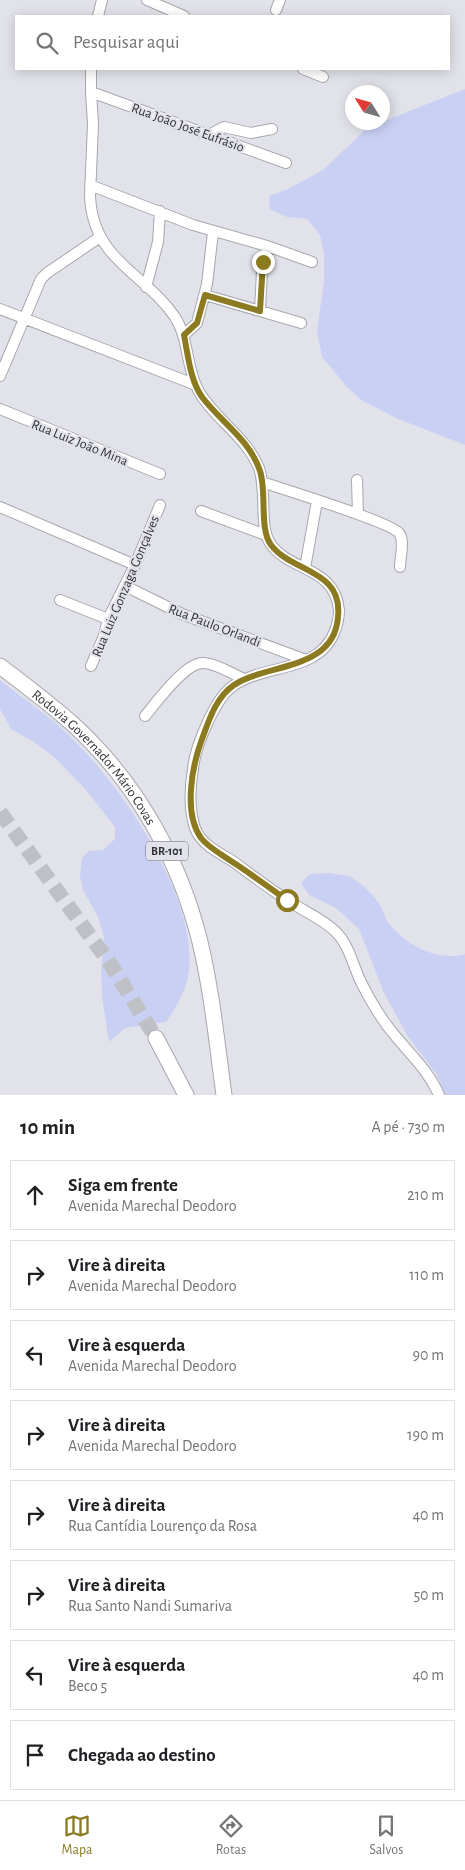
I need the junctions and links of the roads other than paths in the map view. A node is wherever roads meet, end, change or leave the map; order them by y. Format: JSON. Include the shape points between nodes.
{"nodes":[{"id":1,"x":102,"y":0,"type":"edge"},
{"id":2,"x":147,"y":0,"type":"edge"},
{"id":3,"x":280,"y":0,"type":"edge"},
{"id":4,"x":276,"y":10,"type":"dead end"},
{"id":5,"x":98,"y":15,"type":"edge"},
{"id":6,"x":182,"y":15,"type":"edge"},
{"id":7,"x":91,"y":70,"type":"edge"},
{"id":8,"x":305,"y":70,"type":"edge"},
{"id":9,"x":322,"y":77,"type":"dead end"},
{"id":10,"x":91,"y":92,"type":"junction"},
{"id":11,"x":272,"y":129,"type":"dead end"},
{"id":12,"x":209,"y":135,"type":"junction"},
{"id":13,"x":286,"y":163,"type":"dead end"},
{"id":14,"x":90,"y":185,"type":"junction"},
{"id":15,"x":160,"y":211,"type":"junction"},
{"id":16,"x":213,"y":232,"type":"junction"},
{"id":17,"x":100,"y":237,"type":"junction"},
{"id":18,"x":267,"y":246,"type":"junction"},
{"id":19,"x":312,"y":262,"type":"dead end"},
{"id":20,"x":146,"y":287,"type":"junction"},
{"id":21,"x":205,"y":295,"type":"junction"},
{"id":22,"x":0,"y":309,"type":"edge"},
{"id":23,"x":260,"y":311,"type":"junction"},
{"id":24,"x":24,"y":318,"type":"junction"},
{"id":25,"x":301,"y":323,"type":"dead end"},
{"id":26,"x":184,"y":335,"type":"junction"},
{"id":27,"x":0,"y":376,"type":"edge"},
{"id":28,"x":196,"y":385,"type":"junction"},
{"id":29,"x":0,"y":409,"type":"edge"},
{"id":30,"x":160,"y":474,"type":"dead end"},
{"id":31,"x":358,"y":480,"type":"dead end"},
{"id":32,"x":262,"y":482,"type":"junction"},
{"id":33,"x":317,"y":501,"type":"junction"},
{"id":34,"x":160,"y":505,"type":"dead end"},
{"id":35,"x":0,"y":507,"type":"edge"},
{"id":36,"x":201,"y":511,"type":"dead end"},
{"id":37,"x":358,"y":514,"type":"junction"},
{"id":38,"x":266,"y":535,"type":"junction"},
{"id":39,"x":135,"y":565,"type":"junction"},
{"id":40,"x":400,"y":567,"type":"dead end"},
{"id":41,"x":304,"y":568,"type":"junction"},
{"id":42,"x":125,"y":586,"type":"junction"},
{"id":43,"x":60,"y":600,"type":"dead end"},
{"id":44,"x":108,"y":619,"type":"junction"},
{"id":45,"x":306,"y":660,"type":"junction"},
{"id":46,"x":0,"y":666,"type":"edge"},
{"id":47,"x":91,"y":666,"type":"dead end"},
{"id":48,"x":244,"y":679,"type":"junction"},
{"id":49,"x":144,"y":716,"type":"dead end"},
{"id":50,"x":156,"y":1038,"type":"tunnel mouth"},
{"id":51,"x":186,"y":1095,"type":"edge"},
{"id":52,"x":224,"y":1095,"type":"edge"},
{"id":53,"x":439,"y":1095,"type":"edge"}],
"edges":[{"from":1,"to":5,"type":"street"},
{"from":2,"to":6,"type":"street"},
{"from":3,"to":4,"type":"street"},
{"from":7,"to":10,"type":"street"},
{"from":8,"to":9,"type":"street"},
{"from":10,"to":12,"type":"street","name":"Rua João José Eufrásio"},
{"from":10,"to":14,"type":"street"},
{"from":11,"to":12,"type":"street","via":[[251,133],[224,127]]},
{"from":12,"to":13,"type":"street","name":"Rua João José Eufrásio"},
{"from":14,"to":15,"type":"street"},
{"from":14,"to":17,"type":"street","via":[[92,218]]},
{"from":15,"to":16,"type":"street"},
{"from":15,"to":20,"type":"street","via":[[158,242]]},
{"from":16,"to":18,"type":"street"},
{"from":16,"to":21,"type":"street"},
{"from":17,"to":20,"type":"street","via":[[119,262]]},
{"from":17,"to":24,"type":"street","via":[[41,279]]},
{"from":18,"to":19,"type":"street"},
{"from":18,"to":23,"type":"street"},
{"from":20,"to":26,"type":"street","via":[[173,315]]},
{"from":21,"to":23,"type":"street"},
{"from":21,"to":26,"type":"street","via":[[197,323]]},
{"from":22,"to":24,"type":"street"},
{"from":23,"to":25,"type":"street"},
{"from":24,"to":27,"type":"street"},
{"from":24,"to":28,"type":"street"},
{"from":26,"to":28,"type":"street"},
{"from":28,"to":32,"type":"street","via":[[254,457]]},
{"from":29,"to":30,"type":"street","name":"Rua Luiz João Mina"},
{"from":31,"to":37,"type":"street"},
{"from":32,"to":33,"type":"street"},
{"from":32,"to":38,"type":"street"},
{"from":33,"to":37,"type":"street"},
{"from":33,"to":41,"type":"street"},
{"from":34,"to":39,"type":"street","name":"Rua Luiz Gonzaga Gonçalves"},
{"from":35,"to":39,"type":"street"},
{"from":36,"to":38,"type":"street"},
{"from":37,"to":40,"type":"street","via":[[400,533]]},
{"from":38,"to":41,"type":"street","via":[[279,553]]},
{"from":39,"to":42,"type":"street","name":"Rua Luiz Gonzaga Gonçalves"},
{"from":41,"to":45,"type":"street","via":[[323,578],[339,609],[332,638],[316,655]]},
{"from":42,"to":44,"type":"street","name":"Rua Luiz Gonzaga Gonçalves"},
{"from":42,"to":45,"type":"street","name":"Rua Paulo Orlandi","via":[[182,614]]},
{"from":43,"to":44,"type":"street"},
{"from":44,"to":47,"type":"street","name":"Rua Luiz Gonzaga Gonçalves"},
{"from":45,"to":48,"type":"street"},
{"from":46,"to":52,"type":"highway","name":"Rodovia Governador Mário Covas","number":"BR-101","via":[[59,712],[96,748],[133,793],[161,838],[181,884],[200,942]]},
{"from":48,"to":49,"type":"street","via":[[203,662],[196,664],[188,668]]},
{"from":48,"to":53,"type":"street","via":[[224,693],[217,704],[196,755],[191,797],[196,829],[215,850],[338,934],[383,1020],[418,1060]]},
{"from":50,"to":51,"type":"highway"}]}
